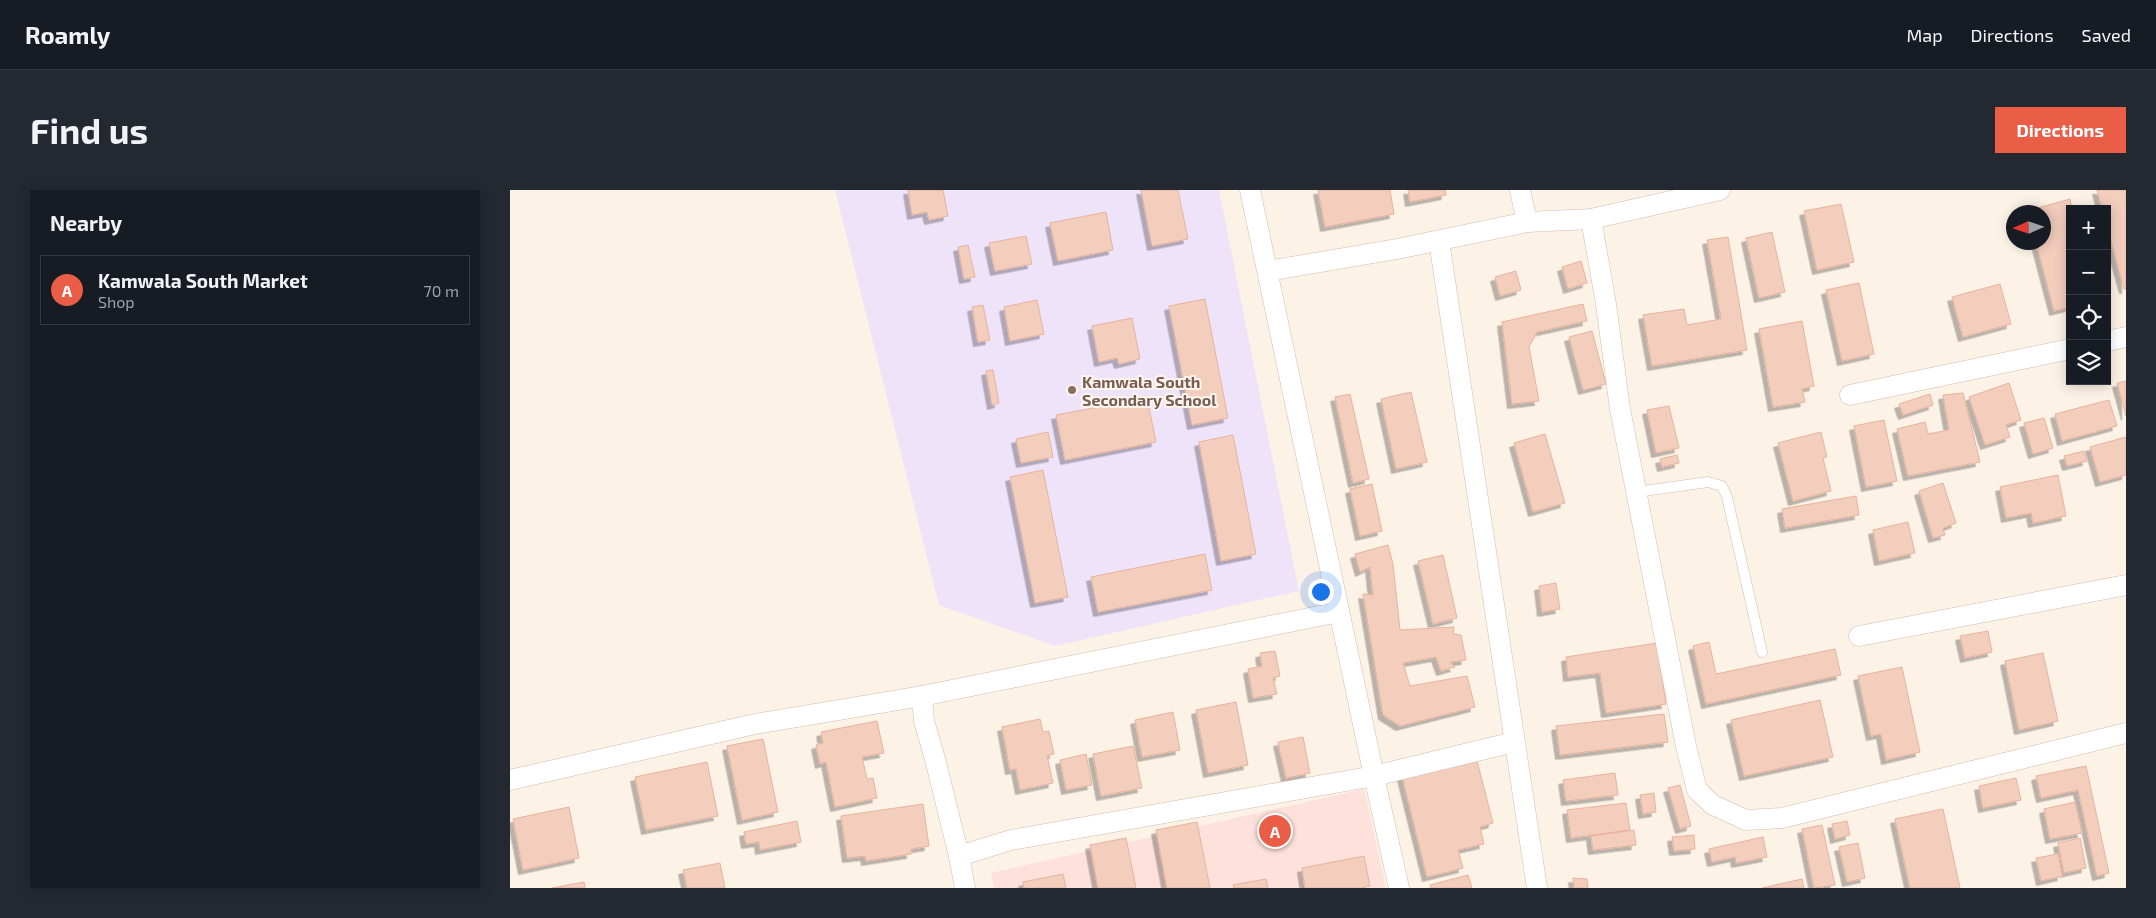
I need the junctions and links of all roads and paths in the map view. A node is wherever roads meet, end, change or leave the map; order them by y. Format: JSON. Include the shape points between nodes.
{"nodes":[{"id":1,"x":1250,"y":190,"type":"edge"},
{"id":2,"x":1520,"y":190,"type":"edge"},
{"id":3,"x":1720,"y":190,"type":"edge"},
{"id":4,"x":1591,"y":219,"type":"junction"},
{"id":5,"x":1527,"y":222,"type":"junction"},
{"id":6,"x":1439,"y":241,"type":"junction"},
{"id":7,"x":1268,"y":270,"type":"junction"},
{"id":8,"x":2126,"y":337,"type":"edge"},
{"id":9,"x":2111,"y":340,"type":"edge"},
{"id":10,"x":2066,"y":350,"type":"edge"},
{"id":11,"x":1850,"y":395,"type":"dead end"},
{"id":12,"x":1637,"y":492,"type":"junction"},
{"id":13,"x":2126,"y":585,"type":"edge"},
{"id":14,"x":1339,"y":612,"type":"junction"},
{"id":15,"x":1859,"y":636,"type":"dead end"},
{"id":16,"x":1762,"y":652,"type":"dead end"},
{"id":17,"x":922,"y":696,"type":"junction"},
{"id":18,"x":2126,"y":733,"type":"edge"},
{"id":19,"x":1514,"y":742,"type":"junction"},
{"id":20,"x":1374,"y":776,"type":"junction"},
{"id":21,"x":510,"y":780,"type":"edge"},
{"id":22,"x":959,"y":856,"type":"junction"},
{"id":23,"x":965,"y":888,"type":"edge"},
{"id":24,"x":1399,"y":888,"type":"edge"},
{"id":25,"x":1536,"y":888,"type":"edge"}],
"edges":[{"from":1,"to":7,"type":"street"},
{"from":2,"to":5,"type":"street"},
{"from":3,"to":4,"type":"street"},
{"from":4,"to":5,"type":"street"},
{"from":4,"to":12,"type":"street","via":[[1620,409]]},
{"from":5,"to":6,"type":"street"},
{"from":6,"to":7,"type":"street"},
{"from":6,"to":19,"type":"street"},
{"from":7,"to":14,"type":"street"},
{"from":8,"to":9,"type":"street"},
{"from":10,"to":11,"type":"street"},
{"from":12,"to":16,"type":"lane","via":[[1708,482],[1722,486]]},
{"from":12,"to":18,"type":"street","via":[[1697,790],[1713,805],[1746,820],[1782,818]]},
{"from":13,"to":15,"type":"street"},
{"from":14,"to":17,"type":"street"},
{"from":14,"to":20,"type":"street"},
{"from":17,"to":21,"type":"street","via":[[755,724]]},
{"from":17,"to":22,"type":"street","via":[[924,721]]},
{"from":19,"to":20,"type":"street"},
{"from":19,"to":25,"type":"street"},
{"from":20,"to":22,"type":"street","via":[[1011,840]]},
{"from":20,"to":24,"type":"street"},
{"from":22,"to":23,"type":"street"}]}
